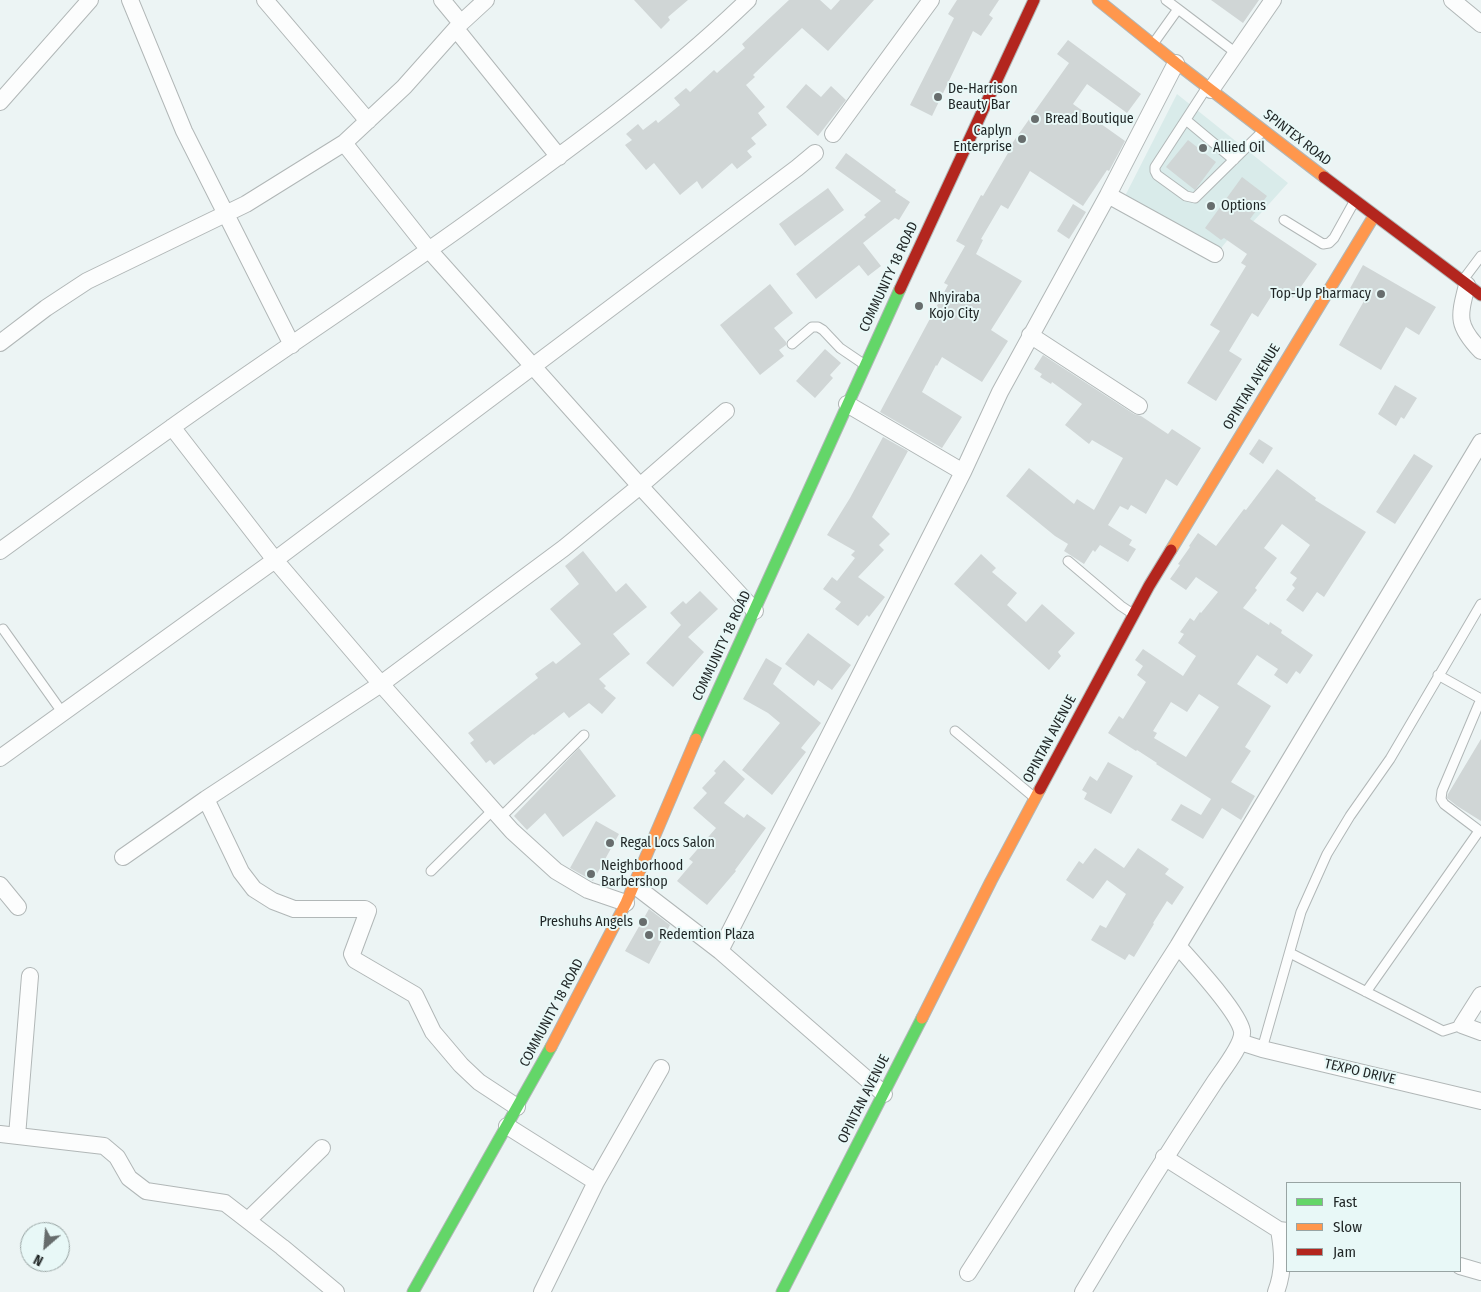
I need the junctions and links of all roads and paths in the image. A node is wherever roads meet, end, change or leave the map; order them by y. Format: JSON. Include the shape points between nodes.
{"nodes":[{"id":1,"x":90,"y":0,"type":"edge"},
{"id":2,"x":130,"y":0,"type":"edge"},
{"id":3,"x":265,"y":0,"type":"edge"},
{"id":4,"x":442,"y":0,"type":"edge"},
{"id":5,"x":486,"y":0,"type":"edge"},
{"id":6,"x":748,"y":0,"type":"edge"},
{"id":7,"x":932,"y":0,"type":"edge"},
{"id":8,"x":1034,"y":0,"type":"edge"},
{"id":9,"x":1098,"y":0,"type":"edge"},
{"id":10,"x":1166,"y":0,"type":"edge"},
{"id":11,"x":1273,"y":0,"type":"edge"},
{"id":12,"x":1452,"y":0,"type":"edge"},
{"id":13,"x":1178,"y":9,"type":"junction"},
{"id":14,"x":1481,"y":24,"type":"edge"},
{"id":15,"x":459,"y":26,"type":"junction"},
{"id":16,"x":1153,"y":44,"type":"junction"},
{"id":17,"x":1236,"y":54,"type":"junction"},
{"id":18,"x":1176,"y":64,"type":"junction"},
{"id":19,"x":1209,"y":88,"type":"junction"},
{"id":20,"x":0,"y":102,"type":"edge"},
{"id":21,"x":1186,"y":120,"type":"junction"},
{"id":22,"x":368,"y":121,"type":"junction"},
{"id":23,"x":1264,"y":131,"type":"junction"},
{"id":24,"x":833,"y":134,"type":"dead end"},
{"id":25,"x":344,"y":143,"type":"junction"},
{"id":26,"x":815,"y":153,"type":"dead end"},
{"id":27,"x":559,"y":157,"type":"junction"},
{"id":28,"x":1234,"y":160,"type":"junction"},
{"id":29,"x":1108,"y":195,"type":"junction"},
{"id":30,"x":1354,"y":202,"type":"junction"},
{"id":31,"x":227,"y":213,"type":"junction"},
{"id":32,"x":1374,"y":216,"type":"junction"},
{"id":33,"x":1284,"y":220,"type":"dead end"},
{"id":34,"x":429,"y":250,"type":"junction"},
{"id":35,"x":1215,"y":254,"type":"dead end"},
{"id":36,"x":1481,"y":256,"type":"edge"},
{"id":37,"x":1465,"y":283,"type":"junction"},
{"id":38,"x":1481,"y":295,"type":"edge"},
{"id":39,"x":1030,"y":335,"type":"junction"},
{"id":40,"x":0,"y":343,"type":"edge"},
{"id":41,"x":792,"y":344,"type":"dead end"},
{"id":42,"x":292,"y":345,"type":"junction"},
{"id":43,"x":1481,"y":351,"type":"edge"},
{"id":44,"x":865,"y":365,"type":"junction"},
{"id":45,"x":533,"y":367,"type":"junction"},
{"id":46,"x":847,"y":404,"type":"junction"},
{"id":47,"x":1138,"y":406,"type":"dead end"},
{"id":48,"x":726,"y":411,"type":"dead end"},
{"id":49,"x":172,"y":427,"type":"junction"},
{"id":50,"x":1481,"y":442,"type":"edge"},
{"id":51,"x":963,"y":472,"type":"junction"},
{"id":52,"x":640,"y":486,"type":"junction"},
{"id":53,"x":0,"y":551,"type":"edge"},
{"id":54,"x":275,"y":560,"type":"junction"},
{"id":55,"x":1068,"y":561,"type":"dead end"},
{"id":56,"x":1481,"y":604,"type":"edge"},
{"id":57,"x":754,"y":610,"type":"junction"},
{"id":58,"x":1134,"y":614,"type":"junction"},
{"id":59,"x":3,"y":629,"type":"dead end"},
{"id":60,"x":1438,"y":675,"type":"junction"},
{"id":61,"x":380,"y":684,"type":"junction"},
{"id":62,"x":1481,"y":699,"type":"edge"},
{"id":63,"x":62,"y":712,"type":"junction"},
{"id":64,"x":955,"y":731,"type":"dead end"},
{"id":65,"x":584,"y":735,"type":"dead end"},
{"id":66,"x":0,"y":758,"type":"edge"},
{"id":67,"x":1035,"y":798,"type":"junction"},
{"id":68,"x":206,"y":799,"type":"junction"},
{"id":69,"x":497,"y":814,"type":"junction"},
{"id":70,"x":1480,"y":832,"type":"edge"},
{"id":71,"x":123,"y":857,"type":"dead end"},
{"id":72,"x":431,"y":871,"type":"dead end"},
{"id":73,"x":0,"y":885,"type":"edge"},
{"id":74,"x":634,"y":885,"type":"junction"},
{"id":75,"x":626,"y":903,"type":"junction"},
{"id":76,"x":18,"y":906,"type":"dead end"},
{"id":77,"x":1178,"y":946,"type":"junction"},
{"id":78,"x":720,"y":951,"type":"junction"},
{"id":79,"x":1290,"y":953,"type":"junction"},
{"id":80,"x":30,"y":976,"type":"dead end"},
{"id":81,"x":1366,"y":992,"type":"junction"},
{"id":82,"x":1481,"y":995,"type":"edge"},
{"id":83,"x":1462,"y":1025,"type":"junction"},
{"id":84,"x":1481,"y":1032,"type":"edge"},
{"id":85,"x":1240,"y":1042,"type":"junction"},
{"id":86,"x":1262,"y":1049,"type":"junction"},
{"id":87,"x":660,"y":1068,"type":"dead end"},
{"id":88,"x":884,"y":1094,"type":"junction"},
{"id":89,"x":1481,"y":1101,"type":"edge"},
{"id":90,"x":518,"y":1107,"type":"junction"},
{"id":91,"x":507,"y":1126,"type":"junction"},
{"id":92,"x":0,"y":1134,"type":"edge"},
{"id":93,"x":17,"y":1136,"type":"junction"},
{"id":94,"x":322,"y":1148,"type":"dead end"},
{"id":95,"x":1164,"y":1157,"type":"junction"},
{"id":96,"x":596,"y":1182,"type":"junction"},
{"id":97,"x":248,"y":1220,"type":"junction"},
{"id":98,"x":1283,"y":1231,"type":"edge"},
{"id":99,"x":1461,"y":1266,"type":"edge"},
{"id":100,"x":1481,"y":1272,"type":"edge"},
{"id":101,"x":968,"y":1273,"type":"dead end"},
{"id":102,"x":336,"y":1292,"type":"edge"},
{"id":103,"x":413,"y":1292,"type":"edge"},
{"id":104,"x":542,"y":1292,"type":"edge"},
{"id":105,"x":782,"y":1292,"type":"edge"},
{"id":106,"x":1083,"y":1292,"type":"edge"},
{"id":107,"x":1276,"y":1292,"type":"edge"}],
"edges":[{"from":1,"to":20,"type":"street"},
{"from":2,"to":31,"type":"street","via":[[184,131]]},
{"from":3,"to":22,"type":"street"},
{"from":4,"to":15,"type":"street"},
{"from":5,"to":15,"type":"street"},
{"from":6,"to":27,"type":"street","via":[[672,68]]},
{"from":7,"to":24,"type":"street"},
{"from":8,"to":44,"type":"main road","name":"COMMUNITY 18 ROAD"},
{"from":9,"to":16,"type":"main road","name":"SPINTEX ROAD"},
{"from":10,"to":13,"type":"lane"},
{"from":11,"to":17,"type":"street"},
{"from":12,"to":14,"type":"street"},
{"from":13,"to":16,"type":"lane"},
{"from":13,"to":17,"type":"lane"},
{"from":15,"to":22,"type":"street","via":[[404,88]]},
{"from":15,"to":27,"type":"street"},
{"from":16,"to":18,"type":"main road","name":"SPINTEX ROAD"},
{"from":17,"to":19,"type":"street"},
{"from":18,"to":19,"type":"main road","name":"SPINTEX ROAD"},
{"from":18,"to":29,"type":"street"},
{"from":19,"to":21,"type":"lane"},
{"from":19,"to":23,"type":"main road","name":"SPINTEX ROAD"},
{"from":21,"to":28,"type":"lane"},
{"from":21,"to":28,"type":"lane","via":[[1155,167],[1158,175],[1186,196],[1195,198]]},
{"from":22,"to":25,"type":"street"},
{"from":23,"to":28,"type":"lane"},
{"from":23,"to":30,"type":"main road","name":"SPINTEX ROAD"},
{"from":25,"to":31,"type":"street"},
{"from":25,"to":34,"type":"street"},
{"from":26,"to":45,"type":"street"},
{"from":27,"to":34,"type":"street"},
{"from":29,"to":35,"type":"street"},
{"from":29,"to":39,"type":"street"},
{"from":30,"to":32,"type":"main road","name":"SPINTEX ROAD"},
{"from":30,"to":33,"type":"lane","via":[[1329,243],[1323,244]]},
{"from":31,"to":40,"type":"street","via":[[87,281]]},
{"from":31,"to":42,"type":"street"},
{"from":32,"to":37,"type":"main road","name":"SPINTEX ROAD"},
{"from":32,"to":58,"type":"main road","name":"OPINTAN AVENUE"},
{"from":34,"to":42,"type":"street"},
{"from":34,"to":45,"type":"street"},
{"from":36,"to":37,"type":"lane"},
{"from":37,"to":38,"type":"main road","name":"SPINTEX ROAD"},
{"from":37,"to":43,"type":"street","via":[[1461,313],[1463,328]]},
{"from":39,"to":47,"type":"street"},
{"from":39,"to":51,"type":"street"},
{"from":41,"to":44,"type":"lane","via":[[812,327],[818,327]]},
{"from":42,"to":49,"type":"street"},
{"from":44,"to":46,"type":"main road","name":"COMMUNITY 18 ROAD"},
{"from":45,"to":52,"type":"street"},
{"from":45,"to":54,"type":"street"},
{"from":46,"to":51,"type":"street"},
{"from":46,"to":57,"type":"main road","name":"COMMUNITY 18 ROAD"},
{"from":48,"to":52,"type":"street"},
{"from":49,"to":53,"type":"street"},
{"from":49,"to":54,"type":"street"},
{"from":50,"to":77,"type":"street"},
{"from":51,"to":78,"type":"street"},
{"from":52,"to":57,"type":"street"},
{"from":52,"to":61,"type":"street","via":[[564,548]]},
{"from":54,"to":61,"type":"street"},
{"from":54,"to":63,"type":"street"},
{"from":55,"to":58,"type":"lane"},
{"from":56,"to":60,"type":"lane"},
{"from":57,"to":74,"type":"main road","name":"COMMUNITY 18 ROAD"},
{"from":58,"to":67,"type":"main road","name":"OPINTAN AVENUE"},
{"from":59,"to":63,"type":"lane"},
{"from":60,"to":62,"type":"lane"},
{"from":60,"to":79,"type":"lane","via":[[1390,759],[1327,854],[1301,912]]},
{"from":61,"to":68,"type":"street"},
{"from":61,"to":69,"type":"street"},
{"from":62,"to":70,"type":"lane","via":[[1442,791],[1444,804]]},
{"from":63,"to":66,"type":"street"},
{"from":64,"to":67,"type":"lane"},
{"from":65,"to":69,"type":"lane"},
{"from":67,"to":88,"type":"main road","name":"OPINTAN AVENUE"},
{"from":68,"to":71,"type":"street"},
{"from":68,"to":90,"type":"street","via":[[241,872],[254,889],[294,909],[368,911],[352,954],[355,960],[415,995],[432,1032],[462,1065],[479,1082]]},
{"from":69,"to":72,"type":"lane"},
{"from":69,"to":75,"type":"street","via":[[556,871],[588,890]]},
{"from":70,"to":81,"type":"lane"},
{"from":73,"to":76,"type":"street"},
{"from":74,"to":75,"type":"main road","name":"COMMUNITY 18 ROAD"},
{"from":74,"to":78,"type":"street"},
{"from":75,"to":90,"type":"main road","name":"COMMUNITY 18 ROAD"},
{"from":77,"to":85,"type":"street","via":[[1239,1023]]},
{"from":77,"to":101,"type":"street"},
{"from":78,"to":88,"type":"street"},
{"from":79,"to":81,"type":"lane"},
{"from":79,"to":86,"type":"lane"},
{"from":80,"to":93,"type":"street"},
{"from":81,"to":83,"type":"lane","via":[[1443,1031]]},
{"from":82,"to":83,"type":"street"},
{"from":83,"to":84,"type":"street"},
{"from":85,"to":86,"type":"street","name":"TEXPO DRIVE"},
{"from":85,"to":95,"type":"street"},
{"from":86,"to":89,"type":"street","name":"TEXPO DRIVE"},
{"from":87,"to":96,"type":"street"},
{"from":88,"to":105,"type":"main road","name":"OPINTAN AVENUE"},
{"from":90,"to":91,"type":"main road","name":"COMMUNITY 18 ROAD"},
{"from":91,"to":96,"type":"street"},
{"from":91,"to":103,"type":"main road","name":"COMMUNITY 18 ROAD"},
{"from":92,"to":93,"type":"street"},
{"from":93,"to":97,"type":"street","via":[[104,1146],[117,1157],[130,1178],[146,1191],[225,1203]]},
{"from":94,"to":97,"type":"street"},
{"from":95,"to":98,"type":"street"},
{"from":95,"to":106,"type":"street"},
{"from":96,"to":104,"type":"street"},
{"from":97,"to":102,"type":"street"},
{"from":98,"to":107,"type":"street","via":[[1283,1263]]},
{"from":99,"to":100,"type":"street"}]}
